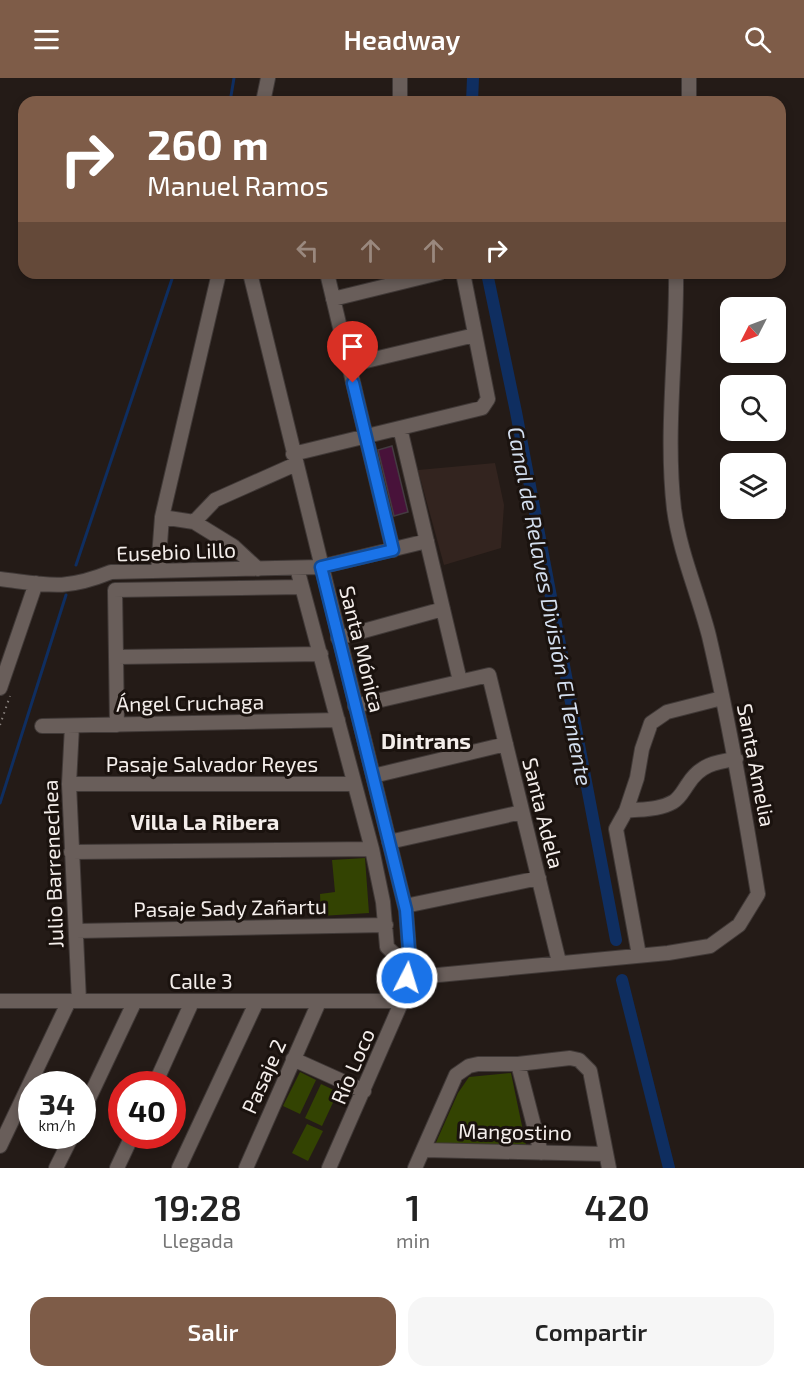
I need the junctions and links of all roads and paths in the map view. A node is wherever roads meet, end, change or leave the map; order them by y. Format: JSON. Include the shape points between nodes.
{"nodes":[{"id":1,"x":268,"y":78,"type":"edge"},
{"id":2,"x":400,"y":78,"type":"edge"},
{"id":3,"x":689,"y":78,"type":"edge"},
{"id":4,"x":265,"y":96,"type":"edge"},
{"id":5,"x":400,"y":96,"type":"edge"},
{"id":6,"x":688,"y":96,"type":"edge"},
{"id":7,"x":218,"y":279,"type":"edge"},
{"id":8,"x":251,"y":279,"type":"edge"},
{"id":9,"x":328,"y":279,"type":"edge"},
{"id":10,"x":415,"y":279,"type":"edge"},
{"id":11,"x":464,"y":279,"type":"edge"},
{"id":12,"x":676,"y":279,"type":"edge"},
{"id":13,"x":333,"y":299,"type":"junction"},
{"id":14,"x":475,"y":335,"type":"junction"},
{"id":15,"x":349,"y":365,"type":"junction"},
{"id":16,"x":399,"y":428,"type":"junction"},
{"id":17,"x":366,"y":436,"type":"junction"},
{"id":18,"x":294,"y":459,"type":"junction"},
{"id":19,"x":162,"y":517,"type":"junction"},
{"id":20,"x":194,"y":522,"type":"junction"},
{"id":21,"x":427,"y":541,"type":"junction"},
{"id":22,"x":393,"y":550,"type":"junction"},
{"id":23,"x":321,"y":567,"type":"junction"},
{"id":24,"x":297,"y":568,"type":"junction"},
{"id":25,"x":258,"y":569,"type":"junction"},
{"id":26,"x":158,"y":571,"type":"junction"},
{"id":27,"x":0,"y":579,"type":"edge"},
{"id":28,"x":36,"y":583,"type":"junction"},
{"id":29,"x":303,"y":587,"type":"junction"},
{"id":30,"x":443,"y":609,"type":"junction"},
{"id":31,"x":338,"y":638,"type":"junction"},
{"id":32,"x":321,"y":654,"type":"junction"},
{"id":33,"x":117,"y":657,"type":"junction"},
{"id":34,"x":460,"y":681,"type":"junction"},
{"id":35,"x":0,"y":688,"type":"edge"},
{"id":36,"x":722,"y":698,"type":"junction"},
{"id":37,"x":355,"y":706,"type":"junction"},
{"id":38,"x":338,"y":720,"type":"junction"},
{"id":39,"x":117,"y":725,"type":"junction"},
{"id":40,"x":42,"y":726,"type":"dead end"},
{"id":41,"x":72,"y":726,"type":"junction"},
{"id":42,"x":506,"y":744,"type":"junction"},
{"id":43,"x":736,"y":759,"type":"junction"},
{"id":44,"x":373,"y":776,"type":"junction"},
{"id":45,"x":69,"y":783,"type":"junction"},
{"id":46,"x":354,"y":784,"type":"junction"},
{"id":47,"x":626,"y":811,"type":"junction"},
{"id":48,"x":522,"y":812,"type":"junction"},
{"id":49,"x":389,"y":842,"type":"junction"},
{"id":50,"x":372,"y":849,"type":"junction"},
{"id":51,"x":71,"y":852,"type":"junction"},
{"id":52,"x":539,"y":878,"type":"junction"},
{"id":53,"x":405,"y":906,"type":"junction"},
{"id":54,"x":386,"y":925,"type":"junction"},
{"id":55,"x":76,"y":931,"type":"junction"},
{"id":56,"x":639,"y":955,"type":"junction"},
{"id":57,"x":559,"y":962,"type":"junction"},
{"id":58,"x":407,"y":973,"type":"junction"},
{"id":59,"x":74,"y":1001,"type":"junction"},
{"id":60,"x":135,"y":1001,"type":"junction"},
{"id":61,"x":257,"y":1001,"type":"junction"},
{"id":62,"x":402,"y":1001,"type":"junction"},
{"id":63,"x":0,"y":1002,"type":"edge"},
{"id":64,"x":192,"y":1002,"type":"junction"},
{"id":65,"x":319,"y":1002,"type":"junction"},
{"id":66,"x":294,"y":1059,"type":"junction"},
{"id":67,"x":518,"y":1064,"type":"junction"},
{"id":68,"x":161,"y":1071,"type":"edge"},
{"id":69,"x":96,"y":1083,"type":"edge"},
{"id":70,"x":364,"y":1092,"type":"junction"},
{"id":71,"x":0,"y":1146,"type":"edge"},
{"id":72,"x":66,"y":1149,"type":"edge"},
{"id":73,"x":126,"y":1149,"type":"edge"},
{"id":74,"x":424,"y":1150,"type":"junction"},
{"id":75,"x":541,"y":1153,"type":"junction"},
{"id":76,"x":607,"y":1161,"type":"edge"},
{"id":77,"x":56,"y":1168,"type":"edge"},
{"id":78,"x":117,"y":1168,"type":"edge"},
{"id":79,"x":179,"y":1168,"type":"edge"},
{"id":80,"x":246,"y":1168,"type":"edge"},
{"id":81,"x":329,"y":1168,"type":"edge"},
{"id":82,"x":415,"y":1168,"type":"edge"}],
"edges":[{"from":1,"to":4,"type":"street"},
{"from":2,"to":5,"type":"street"},
{"from":3,"to":6,"type":"street"},
{"from":7,"to":19,"type":"street"},
{"from":8,"to":18,"type":"street","name":"Santa Mónica"},
{"from":9,"to":13,"type":"street"},
{"from":10,"to":13,"type":"street"},
{"from":11,"to":14,"type":"street"},
{"from":12,"to":36,"type":"street","name":"Santa Amelia","via":[[671,422],[674,508],[680,545],[708,633]]},
{"from":13,"to":15,"type":"street"},
{"from":14,"to":15,"type":"street"},
{"from":14,"to":16,"type":"street","via":[[488,399],[482,408]]},
{"from":15,"to":17,"type":"street"},
{"from":16,"to":17,"type":"street"},
{"from":16,"to":21,"type":"street"},
{"from":17,"to":18,"type":"street"},
{"from":17,"to":22,"type":"street"},
{"from":18,"to":20,"type":"street","via":[[215,500]]},
{"from":18,"to":23,"type":"street","name":"Santa Mónica"},
{"from":19,"to":20,"type":"street"},
{"from":19,"to":26,"type":"street"},
{"from":20,"to":25,"type":"street","via":[[233,546]]},
{"from":21,"to":22,"type":"street","name":"Eusebio Lillo"},
{"from":21,"to":30,"type":"street"},
{"from":22,"to":23,"type":"street","name":"Eusebio Lillo"},
{"from":23,"to":24,"type":"street","name":"Eusebio Lillo"},
{"from":23,"to":31,"type":"street","name":"Santa Mónica"},
{"from":24,"to":25,"type":"street","name":"Eusebio Lillo"},
{"from":24,"to":29,"type":"street","name":"Santa Mónica"},
{"from":25,"to":26,"type":"street","name":"Eusebio Lillo"},
{"from":26,"to":28,"type":"street","name":"Eusebio Lillo","via":[[111,572],[73,586]]},
{"from":27,"to":28,"type":"street","name":"Eusebio Lillo"},
{"from":28,"to":35,"type":"street"},
{"from":29,"to":32,"type":"street","name":"Santa Mónica"},
{"from":29,"to":33,"type":"street","via":[[115,590]]},
{"from":30,"to":31,"type":"street"},
{"from":30,"to":34,"type":"street"},
{"from":31,"to":37,"type":"street","name":"Santa Mónica"},
{"from":32,"to":33,"type":"street"},
{"from":32,"to":38,"type":"street","name":"Santa Mónica"},
{"from":33,"to":39,"type":"street"},
{"from":34,"to":37,"type":"street"},
{"from":34,"to":42,"type":"street","name":"Santa Adela","via":[[489,675]]},
{"from":36,"to":43,"type":"street","name":"Santa Amelia"},
{"from":36,"to":47,"type":"street","via":[[667,711],[651,723]]},
{"from":37,"to":44,"type":"street","name":"Santa Mónica"},
{"from":38,"to":39,"type":"street","name":"Ángel Cruchaga"},
{"from":38,"to":46,"type":"street","name":"Santa Mónica"},
{"from":39,"to":41,"type":"street","name":"Ángel Cruchaga"},
{"from":40,"to":41,"type":"street","name":"Ángel Cruchaga"},
{"from":41,"to":45,"type":"street","name":"Julio Barrenechea"},
{"from":42,"to":44,"type":"street"},
{"from":42,"to":48,"type":"street","name":"Santa Adela"},
{"from":43,"to":47,"type":"street","via":[[711,762],[672,802]]},
{"from":43,"to":56,"type":"street","name":"Santa Amelia","via":[[758,894],[739,925],[711,946]]},
{"from":44,"to":49,"type":"street","name":"Santa Mónica"},
{"from":45,"to":46,"type":"street","name":"Pasaje Salvador Reyes"},
{"from":45,"to":51,"type":"street","name":"Julio Barrenechea"},
{"from":46,"to":50,"type":"street","name":"Santa Mónica"},
{"from":47,"to":56,"type":"street","via":[[616,829]]},
{"from":48,"to":49,"type":"street"},
{"from":48,"to":52,"type":"street","name":"Santa Adela"},
{"from":49,"to":53,"type":"street","name":"Santa Mónica"},
{"from":50,"to":51,"type":"street"},
{"from":50,"to":54,"type":"street","name":"Santa Mónica"},
{"from":51,"to":55,"type":"street","name":"Julio Barrenechea"},
{"from":52,"to":53,"type":"street"},
{"from":52,"to":57,"type":"street","name":"Santa Adela"},
{"from":53,"to":58,"type":"street","name":"Santa Mónica"},
{"from":54,"to":55,"type":"street","name":"Pasaje Sady Zañartu"},
{"from":54,"to":58,"type":"street","name":"Santa Mónica","via":[[387,947]]},
{"from":55,"to":59,"type":"street","name":"Julio Barrenechea"},
{"from":56,"to":57,"type":"street","name":"Santa Amelia"},
{"from":57,"to":58,"type":"street","name":"Santa Amelia"},
{"from":58,"to":62,"type":"street","name":"Río Loco"},
{"from":59,"to":60,"type":"street","name":"Calle 3"},
{"from":59,"to":63,"type":"street","name":"Calle 3"},
{"from":59,"to":71,"type":"street"},
{"from":60,"to":64,"type":"street","name":"Calle 3"},
{"from":60,"to":69,"type":"street"},
{"from":61,"to":64,"type":"street","name":"Calle 3"},
{"from":61,"to":65,"type":"street","name":"Calle 3"},
{"from":61,"to":79,"type":"street"},
{"from":62,"to":65,"type":"street","name":"Calle 3"},
{"from":62,"to":70,"type":"street","name":"Río Loco"},
{"from":64,"to":68,"type":"street"},
{"from":65,"to":66,"type":"street","name":"Pasaje 2"},
{"from":66,"to":70,"type":"street"},
{"from":66,"to":80,"type":"street","name":"Pasaje 2"},
{"from":67,"to":74,"type":"street","via":[[478,1064],[456,1075]]},
{"from":67,"to":75,"type":"street"},
{"from":67,"to":76,"type":"street","via":[[570,1058],[579,1060],[590,1071]]},
{"from":70,"to":81,"type":"street","name":"Río Loco"},
{"from":72,"to":77,"type":"street"},
{"from":73,"to":78,"type":"street"},
{"from":74,"to":75,"type":"street","name":"Mangostino"},
{"from":74,"to":82,"type":"street"},
{"from":75,"to":76,"type":"street","name":"Mangostino"}]}
